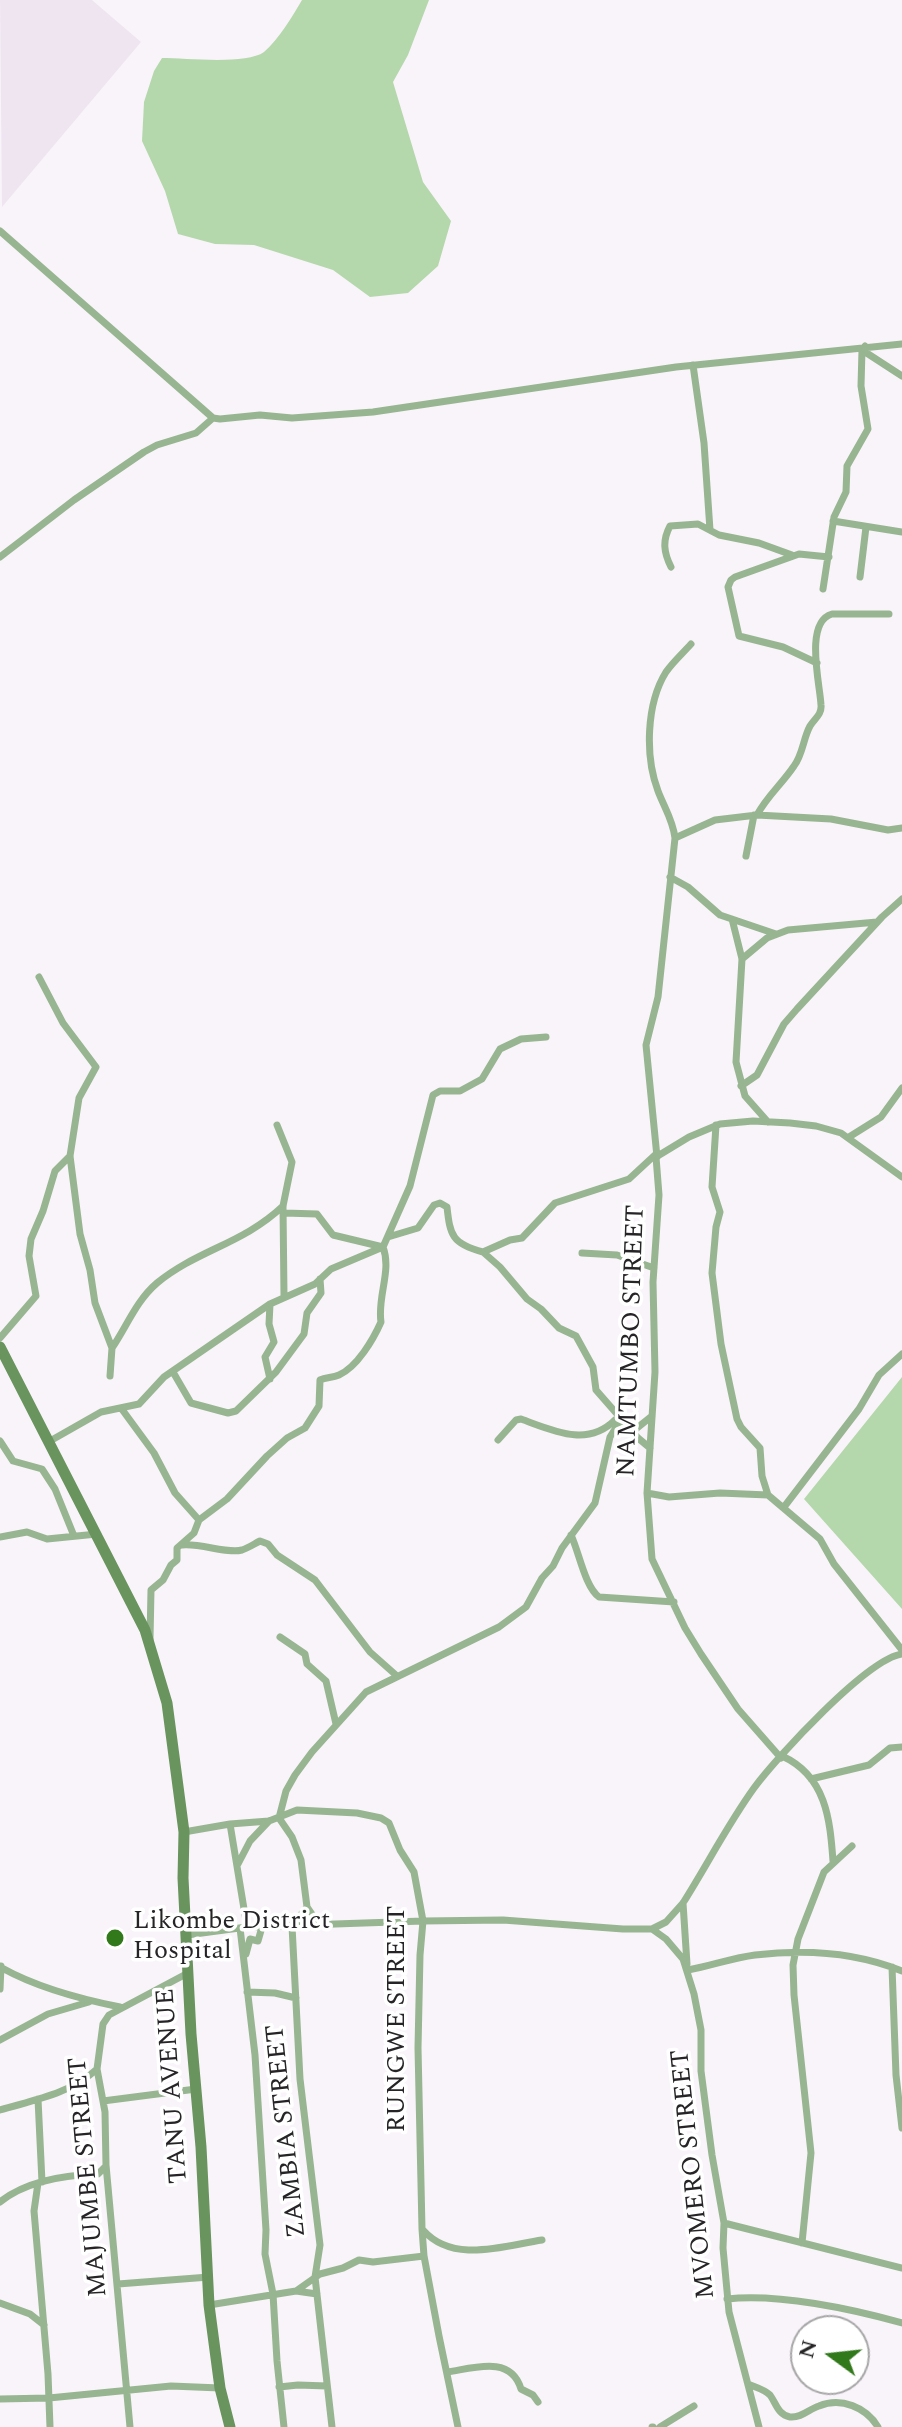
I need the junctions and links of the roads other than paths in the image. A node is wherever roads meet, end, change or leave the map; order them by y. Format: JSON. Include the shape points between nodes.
{"nodes":[{"id":1,"x":0,"y":231,"type":"edge"},
{"id":2,"x":902,"y":344,"type":"edge"},
{"id":3,"x":864,"y":348,"type":"junction"},
{"id":4,"x":693,"y":365,"type":"junction"},
{"id":5,"x":902,"y":376,"type":"edge"},
{"id":6,"x":213,"y":418,"type":"junction"},
{"id":7,"x":833,"y":521,"type":"junction"},
{"id":8,"x":866,"y":527,"type":"junction"},
{"id":9,"x":710,"y":530,"type":"junction"},
{"id":10,"x":902,"y":532,"type":"edge"},
{"id":11,"x":794,"y":555,"type":"junction"},
{"id":12,"x":0,"y":557,"type":"edge"},
{"id":13,"x":829,"y":557,"type":"junction"},
{"id":14,"x":671,"y":567,"type":"dead end"},
{"id":15,"x":860,"y":577,"type":"dead end"},
{"id":16,"x":823,"y":589,"type":"dead end"},
{"id":17,"x":889,"y":614,"type":"dead end"},
{"id":18,"x":691,"y":644,"type":"dead end"},
{"id":19,"x":817,"y":663,"type":"junction"},
{"id":20,"x":755,"y":815,"type":"junction"},
{"id":21,"x":902,"y":828,"type":"edge"},
{"id":22,"x":675,"y":838,"type":"junction"},
{"id":23,"x":746,"y":856,"type":"dead end"},
{"id":24,"x":670,"y":877,"type":"junction"},
{"id":25,"x":902,"y":899,"type":"edge"},
{"id":26,"x":732,"y":919,"type":"junction"},
{"id":27,"x":877,"y":922,"type":"junction"},
{"id":28,"x":776,"y":934,"type":"junction"},
{"id":29,"x":742,"y":959,"type":"junction"},
{"id":30,"x":39,"y":977,"type":"dead end"},
{"id":31,"x":546,"y":1037,"type":"dead end"},
{"id":32,"x":741,"y":1086,"type":"junction"},
{"id":33,"x":902,"y":1088,"type":"edge"},
{"id":34,"x":768,"y":1122,"type":"junction"},
{"id":35,"x":277,"y":1125,"type":"dead end"},
{"id":36,"x":716,"y":1125,"type":"junction"},
{"id":37,"x":849,"y":1137,"type":"junction"},
{"id":38,"x":657,"y":1155,"type":"junction"},
{"id":39,"x":70,"y":1156,"type":"junction"},
{"id":40,"x":902,"y":1177,"type":"edge"},
{"id":41,"x":283,"y":1210,"type":"junction"},
{"id":42,"x":388,"y":1237,"type":"junction"},
{"id":43,"x":383,"y":1247,"type":"junction"},
{"id":44,"x":483,"y":1252,"type":"junction"},
{"id":45,"x":582,"y":1253,"type":"dead end"},
{"id":46,"x":654,"y":1268,"type":"junction"},
{"id":47,"x":320,"y":1279,"type":"junction"},
{"id":48,"x":284,"y":1296,"type":"junction"},
{"id":49,"x":270,"y":1304,"type":"junction"},
{"id":50,"x":0,"y":1338,"type":"edge"},
{"id":51,"x":0,"y":1347,"type":"edge"},
{"id":52,"x":112,"y":1348,"type":"junction"},
{"id":53,"x":902,"y":1354,"type":"edge"},
{"id":54,"x":3,"y":1364,"type":"edge"},
{"id":55,"x":173,"y":1372,"type":"junction"},
{"id":56,"x":110,"y":1376,"type":"dead end"},
{"id":57,"x":270,"y":1379,"type":"junction"},
{"id":58,"x":121,"y":1408,"type":"junction"},
{"id":59,"x":653,"y":1415,"type":"junction"},
{"id":60,"x":620,"y":1417,"type":"junction"},
{"id":61,"x":632,"y":1432,"type":"junction"},
{"id":62,"x":498,"y":1440,"type":"dead end"},
{"id":63,"x":0,"y":1441,"type":"edge"},
{"id":64,"x":50,"y":1441,"type":"junction"},
{"id":65,"x":650,"y":1448,"type":"junction"},
{"id":66,"x":647,"y":1493,"type":"junction"},
{"id":67,"x":768,"y":1495,"type":"junction"},
{"id":68,"x":784,"y":1507,"type":"junction"},
{"id":69,"x":199,"y":1520,"type":"junction"},
{"id":70,"x":97,"y":1534,"type":"junction"},
{"id":71,"x":571,"y":1535,"type":"junction"},
{"id":72,"x":74,"y":1536,"type":"junction"},
{"id":73,"x":0,"y":1537,"type":"edge"},
{"id":74,"x":182,"y":1545,"type":"junction"},
{"id":75,"x":674,"y":1602,"type":"junction"},
{"id":76,"x":280,"y":1637,"type":"dead end"},
{"id":77,"x":150,"y":1645,"type":"junction"},
{"id":78,"x":902,"y":1652,"type":"edge"},
{"id":79,"x":397,"y":1676,"type":"junction"},
{"id":80,"x":336,"y":1724,"type":"junction"},
{"id":81,"x":902,"y":1747,"type":"edge"},
{"id":82,"x":782,"y":1757,"type":"junction"},
{"id":83,"x":811,"y":1779,"type":"junction"},
{"id":84,"x":279,"y":1818,"type":"junction"},
{"id":85,"x":269,"y":1821,"type":"junction"},
{"id":86,"x":230,"y":1824,"type":"junction"},
{"id":87,"x":184,"y":1832,"type":"junction"},
{"id":88,"x":852,"y":1846,"type":"dead end"},
{"id":89,"x":833,"y":1861,"type":"junction"},
{"id":90,"x":237,"y":1865,"type":"junction"},
{"id":91,"x":683,"y":1903,"type":"junction"},
{"id":92,"x":307,"y":1907,"type":"junction"},
{"id":93,"x":423,"y":1921,"type":"junction"},
{"id":94,"x":318,"y":1923,"type":"junction"},
{"id":95,"x":292,"y":1926,"type":"junction"},
{"id":96,"x":243,"y":1927,"type":"junction"},
{"id":97,"x":262,"y":1927,"type":"junction"},
{"id":98,"x":652,"y":1929,"type":"junction"},
{"id":99,"x":187,"y":1935,"type":"junction"},
{"id":100,"x":795,"y":1954,"type":"junction"},
{"id":101,"x":245,"y":1963,"type":"junction"},
{"id":102,"x":1,"y":1966,"type":"edge"},
{"id":103,"x":892,"y":1967,"type":"junction"},
{"id":104,"x":687,"y":1968,"type":"junction"},
{"id":105,"x":902,"y":1971,"type":"edge"},
{"id":106,"x":188,"y":1973,"type":"junction"},
{"id":107,"x":0,"y":1989,"type":"edge"},
{"id":108,"x":247,"y":1992,"type":"junction"},
{"id":109,"x":296,"y":1998,"type":"junction"},
{"id":110,"x":91,"y":2001,"type":"junction"},
{"id":111,"x":120,"y":2007,"type":"junction"},
{"id":112,"x":0,"y":2040,"type":"edge"},
{"id":113,"x":97,"y":2069,"type":"junction"},
{"id":114,"x":196,"y":2089,"type":"junction"},
{"id":115,"x":38,"y":2099,"type":"junction"},
{"id":116,"x":103,"y":2101,"type":"junction"},
{"id":117,"x":0,"y":2110,"type":"edge"},
{"id":118,"x":902,"y":2128,"type":"edge"},
{"id":119,"x":106,"y":2165,"type":"junction"},
{"id":120,"x":98,"y":2174,"type":"junction"},
{"id":121,"x":40,"y":2183,"type":"junction"},
{"id":122,"x":108,"y":2183,"type":"junction"},
{"id":123,"x":0,"y":2202,"type":"edge"},
{"id":124,"x":724,"y":2223,"type":"junction"},
{"id":125,"x":422,"y":2229,"type":"junction"},
{"id":126,"x":542,"y":2240,"type":"dead end"},
{"id":127,"x":802,"y":2243,"type":"junction"},
{"id":128,"x":424,"y":2256,"type":"junction"},
{"id":129,"x":902,"y":2268,"type":"edge"},
{"id":130,"x":209,"y":2277,"type":"junction"},
{"id":131,"x":315,"y":2277,"type":"junction"},
{"id":132,"x":118,"y":2284,"type":"junction"},
{"id":133,"x":296,"y":2291,"type":"junction"},
{"id":134,"x":273,"y":2294,"type":"junction"},
{"id":135,"x":317,"y":2294,"type":"junction"},
{"id":136,"x":727,"y":2299,"type":"junction"},
{"id":137,"x":0,"y":2303,"type":"edge"},
{"id":138,"x":209,"y":2305,"type":"junction"},
{"id":139,"x":902,"y":2323,"type":"edge"},
{"id":140,"x":44,"y":2325,"type":"junction"},
{"id":141,"x":448,"y":2372,"type":"junction"},
{"id":142,"x":748,"y":2384,"type":"junction"},
{"id":143,"x":327,"y":2386,"type":"junction"},
{"id":144,"x":279,"y":2387,"type":"junction"},
{"id":145,"x":220,"y":2388,"type":"junction"},
{"id":146,"x":128,"y":2390,"type":"junction"},
{"id":147,"x":49,"y":2398,"type":"junction"},
{"id":148,"x":0,"y":2399,"type":"edge"},
{"id":149,"x":538,"y":2402,"type":"dead end"},
{"id":150,"x":694,"y":2406,"type":"dead end"},
{"id":151,"x":50,"y":2427,"type":"edge"},
{"id":152,"x":130,"y":2427,"type":"edge"},
{"id":153,"x":230,"y":2427,"type":"edge"},
{"id":154,"x":284,"y":2427,"type":"edge"},
{"id":155,"x":332,"y":2427,"type":"edge"},
{"id":156,"x":458,"y":2427,"type":"edge"},
{"id":157,"x":660,"y":2427,"type":"edge"},
{"id":158,"x":759,"y":2427,"type":"edge"},
{"id":159,"x":878,"y":2427,"type":"edge"}],
"edges":[{"from":1,"to":6,"type":"street"},
{"from":2,"to":3,"type":"street"},
{"from":3,"to":4,"type":"street"},
{"from":3,"to":5,"type":"street"},
{"from":3,"to":7,"type":"street","via":[[861,386],[868,429],[847,466],[845,496]]},
{"from":4,"to":6,"type":"street","via":[[373,412]]},
{"from":4,"to":9,"type":"street"},
{"from":6,"to":12,"type":"street","via":[[196,433],[144,452]]},
{"from":7,"to":8,"type":"street"},
{"from":7,"to":13,"type":"street"},
{"from":8,"to":10,"type":"street"},
{"from":8,"to":15,"type":"street"},
{"from":9,"to":11,"type":"street"},
{"from":9,"to":14,"type":"street","via":[[698,524],[670,526],[664,546]]},
{"from":11,"to":13,"type":"street"},
{"from":11,"to":19,"type":"street","via":[[731,580],[737,634]]},
{"from":13,"to":16,"type":"street"},
{"from":17,"to":19,"type":"street","via":[[828,615],[818,629]]},
{"from":18,"to":22,"type":"street","via":[[665,674],[648,737],[656,787]]},
{"from":19,"to":20,"type":"street","via":[[821,710],[795,765]]},
{"from":20,"to":21,"type":"street"},
{"from":20,"to":22,"type":"street","via":[[715,820]]},
{"from":20,"to":23,"type":"street"},
{"from":22,"to":24,"type":"street","name":"NAMTUMBO STREET"},
{"from":24,"to":26,"type":"street"},
{"from":24,"to":38,"type":"street","name":"NAMTUMBO STREET","via":[[658,997],[646,1045]]},
{"from":25,"to":27,"type":"street"},
{"from":26,"to":28,"type":"street"},
{"from":26,"to":29,"type":"street"},
{"from":27,"to":28,"type":"street"},
{"from":27,"to":32,"type":"street","via":[[784,1024],[757,1075]]},
{"from":28,"to":29,"type":"street"},
{"from":29,"to":32,"type":"street","via":[[736,1062]]},
{"from":30,"to":39,"type":"street","via":[[63,1023],[96,1067],[79,1098]]},
{"from":31,"to":42,"type":"street","via":[[521,1039],[500,1049],[482,1079],[460,1091],[433,1095],[410,1186]]},
{"from":32,"to":34,"type":"street"},
{"from":33,"to":37,"type":"street","via":[[881,1117]]},
{"from":34,"to":36,"type":"street"},
{"from":34,"to":37,"type":"street","via":[[816,1126]]},
{"from":35,"to":41,"type":"street","via":[[292,1162]]},
{"from":36,"to":38,"type":"street"},
{"from":36,"to":67,"type":"street","via":[[712,1187],[720,1212],[712,1273],[721,1344],[735,1414],[760,1448]]},
{"from":37,"to":40,"type":"street"},
{"from":38,"to":44,"type":"street","via":[[629,1179],[561,1200],[522,1238]]},
{"from":38,"to":46,"type":"street","name":"NAMTUMBO STREET"},
{"from":39,"to":50,"type":"street","via":[[55,1171],[31,1239],[36,1296]]},
{"from":39,"to":52,"type":"street","via":[[95,1303]]},
{"from":41,"to":43,"type":"street","via":[[317,1214],[333,1235]]},
{"from":41,"to":48,"type":"street"},
{"from":41,"to":52,"type":"street","via":[[156,1284]]},
{"from":42,"to":43,"type":"street"},
{"from":42,"to":44,"type":"street","via":[[418,1228],[440,1203],[447,1207],[448,1228],[455,1238]]},
{"from":43,"to":47,"type":"street"},
{"from":43,"to":69,"type":"street","via":[[387,1260],[381,1322],[374,1336],[349,1369],[321,1378],[319,1406],[305,1428],[287,1438]]},
{"from":44,"to":60,"type":"street","via":[[559,1328],[576,1336],[593,1367],[596,1390]]},
{"from":45,"to":46,"type":"street","via":[[617,1255]]},
{"from":46,"to":59,"type":"street","name":"NAMTUMBO STREET"},
{"from":47,"to":48,"type":"street"},
{"from":47,"to":57,"type":"street","via":[[321,1293],[307,1313],[304,1334]]},
{"from":48,"to":49,"type":"street"},
{"from":49,"to":55,"type":"street"},
{"from":49,"to":57,"type":"street","via":[[274,1342],[265,1357]]},
{"from":51,"to":54,"type":"street","name":"TANU AVENUE"},
{"from":52,"to":56,"type":"street"},
{"from":53,"to":68,"type":"street","via":[[879,1375]]},
{"from":54,"to":64,"type":"street","name":"TANU AVENUE"},
{"from":55,"to":57,"type":"street","via":[[191,1403],[228,1413]]},
{"from":55,"to":58,"type":"street","via":[[139,1404]]},
{"from":58,"to":64,"type":"street","via":[[101,1412]]},
{"from":58,"to":69,"type":"street","via":[[175,1493]]},
{"from":59,"to":61,"type":"street"},
{"from":59,"to":65,"type":"street","name":"NAMTUMBO STREET"},
{"from":60,"to":61,"type":"street"},
{"from":60,"to":62,"type":"street","via":[[606,1430],[585,1435],[521,1419]]},
{"from":60,"to":71,"type":"street","via":[[610,1437],[595,1503]]},
{"from":61,"to":65,"type":"street"},
{"from":63,"to":72,"type":"street","via":[[13,1461],[42,1469]]},
{"from":64,"to":70,"type":"street","name":"TANU AVENUE"},
{"from":65,"to":66,"type":"street","name":"NAMTUMBO STREET"},
{"from":66,"to":67,"type":"street"},
{"from":66,"to":75,"type":"street","name":"NAMTUMBO STREET","via":[[652,1559]]},
{"from":67,"to":68,"type":"street"},
{"from":68,"to":78,"type":"street","via":[[820,1539]]},
{"from":69,"to":74,"type":"street"},
{"from":70,"to":72,"type":"street"},
{"from":70,"to":77,"type":"street","name":"TANU AVENUE"},
{"from":71,"to":75,"type":"street","via":[[589,1588],[599,1597]]},
{"from":71,"to":79,"type":"street","via":[[530,1602],[516,1615]]},
{"from":72,"to":73,"type":"street","via":[[47,1539],[27,1532]]},
{"from":74,"to":77,"type":"street","via":[[166,1577],[151,1590]]},
{"from":74,"to":79,"type":"street","via":[[234,1551],[260,1541],[268,1544],[315,1580],[363,1643]]},
{"from":75,"to":82,"type":"street","name":"NAMTUMBO STREET","via":[[721,1685]]},
{"from":76,"to":80,"type":"street","via":[[305,1654],[307,1664],[326,1681]]},
{"from":77,"to":87,"type":"street","name":"TANU AVENUE","via":[[169,1713]]},
{"from":78,"to":82,"type":"street","via":[[875,1665]]},
{"from":79,"to":80,"type":"street","via":[[366,1692]]},
{"from":80,"to":84,"type":"street","via":[[295,1775]]},
{"from":81,"to":83,"type":"street","via":[[890,1748],[869,1765]]},
{"from":82,"to":83,"type":"street","name":"NAMTUMBO STREET"},
{"from":82,"to":91,"type":"street","via":[[753,1789]]},
{"from":83,"to":89,"type":"street","via":[[826,1801]]},
{"from":84,"to":85,"type":"street","name":"RUNGWE STREET"},
{"from":84,"to":92,"type":"street","via":[[301,1860]]},
{"from":84,"to":93,"type":"street","name":"RUNGWE STREET","via":[[297,1810],[321,1810],[389,1823],[414,1872]]},
{"from":85,"to":86,"type":"street","name":"RUNGWE STREET"},
{"from":85,"to":90,"type":"street"},
{"from":86,"to":87,"type":"street","name":"RUNGWE STREET"},
{"from":86,"to":90,"type":"street"},
{"from":87,"to":99,"type":"street","name":"TANU AVENUE"},
{"from":88,"to":89,"type":"street"},
{"from":89,"to":100,"type":"street","via":[[819,1881]]},
{"from":90,"to":96,"type":"street"},
{"from":91,"to":98,"type":"street"},
{"from":91,"to":104,"type":"street"},
{"from":92,"to":94,"type":"street"},
{"from":92,"to":95,"type":"street"},
{"from":93,"to":94,"type":"street"},
{"from":93,"to":98,"type":"street"},
{"from":93,"to":125,"type":"street","name":"RUNGWE STREET","via":[[418,2048]]},
{"from":94,"to":95,"type":"street"},
{"from":95,"to":97,"type":"street"},
{"from":95,"to":109,"type":"street","name":"ZAMBIA STREET"},
{"from":96,"to":97,"type":"street"},
{"from":96,"to":99,"type":"street"},
{"from":96,"to":101,"type":"street"},
{"from":97,"to":101,"type":"street","via":[[258,1941],[248,1943]]},
{"from":98,"to":104,"type":"street","name":"MVOMERO STREET"},
{"from":99,"to":106,"type":"street","name":"TANU AVENUE"},
{"from":100,"to":103,"type":"street","via":[[829,1953]]},
{"from":100,"to":104,"type":"street","via":[[752,1955]]},
{"from":100,"to":127,"type":"street","via":[[794,1995],[811,2153]]},
{"from":101,"to":108,"type":"street"},
{"from":102,"to":107,"type":"street"},
{"from":102,"to":110,"type":"street","via":[[27,1981]]},
{"from":103,"to":105,"type":"street"},
{"from":103,"to":118,"type":"street"},
{"from":104,"to":124,"type":"street","name":"MVOMERO STREET","via":[[701,2030],[701,2071]]},
{"from":106,"to":111,"type":"street"},
{"from":106,"to":114,"type":"street","name":"TANU AVENUE"},
{"from":108,"to":109,"type":"street"},
{"from":108,"to":134,"type":"street","via":[[265,2254]]},
{"from":109,"to":131,"type":"street","name":"ZAMBIA STREET","via":[[320,2245]]},
{"from":110,"to":111,"type":"street"},
{"from":110,"to":112,"type":"street","via":[[48,2014]]},
{"from":111,"to":113,"type":"street","name":"MAJUMBE STREET","via":[[103,2024]]},
{"from":113,"to":115,"type":"street","via":[[82,2083]]},
{"from":113,"to":116,"type":"street","name":"MAJUMBE STREET"},
{"from":114,"to":116,"type":"street"},
{"from":114,"to":130,"type":"street","name":"TANU AVENUE"},
{"from":115,"to":117,"type":"street"},
{"from":115,"to":121,"type":"street"},
{"from":116,"to":119,"type":"street","name":"MAJUMBE STREET"},
{"from":119,"to":120,"type":"street"},
{"from":119,"to":122,"type":"street","name":"MAJUMBE STREET"},
{"from":120,"to":121,"type":"street"},
{"from":120,"to":122,"type":"street"},
{"from":121,"to":123,"type":"street"},
{"from":121,"to":140,"type":"street","via":[[34,2211]]},
{"from":122,"to":132,"type":"street","name":"MAJUMBE STREET"},
{"from":124,"to":127,"type":"street"},
{"from":124,"to":136,"type":"street","name":"MVOMERO STREET"},
{"from":125,"to":126,"type":"street","via":[[435,2242],[456,2250]]},
{"from":125,"to":128,"type":"street","name":"RUNGWE STREET"},
{"from":127,"to":129,"type":"street"},
{"from":128,"to":131,"type":"street","via":[[365,2259]]},
{"from":128,"to":141,"type":"street","name":"RUNGWE STREET"},
{"from":130,"to":132,"type":"street"},
{"from":130,"to":138,"type":"street","name":"TANU AVENUE"},
{"from":131,"to":133,"type":"street"},
{"from":131,"to":135,"type":"street","name":"ZAMBIA STREET"},
{"from":132,"to":146,"type":"street","name":"MAJUMBE STREET"},
{"from":133,"to":134,"type":"street"},
{"from":133,"to":135,"type":"street"},
{"from":134,"to":138,"type":"street"},
{"from":134,"to":144,"type":"street"},
{"from":135,"to":143,"type":"street","name":"ZAMBIA STREET"},
{"from":136,"to":139,"type":"street","via":[[782,2299]]},
{"from":136,"to":142,"type":"street","name":"MVOMERO STREET"},
{"from":137,"to":140,"type":"street"},
{"from":138,"to":145,"type":"street","name":"TANU AVENUE"},
{"from":140,"to":147,"type":"street"},
{"from":141,"to":149,"type":"street","via":[[483,2366],[507,2370]]},
{"from":141,"to":156,"type":"street","name":"RUNGWE STREET"},
{"from":142,"to":158,"type":"street","name":"MVOMERO STREET"},
{"from":142,"to":159,"type":"street","via":[[766,2392],[786,2416],[839,2402],[870,2415]]},
{"from":143,"to":144,"type":"street"},
{"from":143,"to":155,"type":"street","name":"ZAMBIA STREET"},
{"from":144,"to":154,"type":"street"},
{"from":145,"to":146,"type":"street"},
{"from":145,"to":153,"type":"street","name":"TANU AVENUE"},
{"from":146,"to":147,"type":"street"},
{"from":146,"to":152,"type":"street","name":"MAJUMBE STREET"},
{"from":147,"to":148,"type":"street"},
{"from":147,"to":151,"type":"street"},
{"from":150,"to":157,"type":"street"}]}
